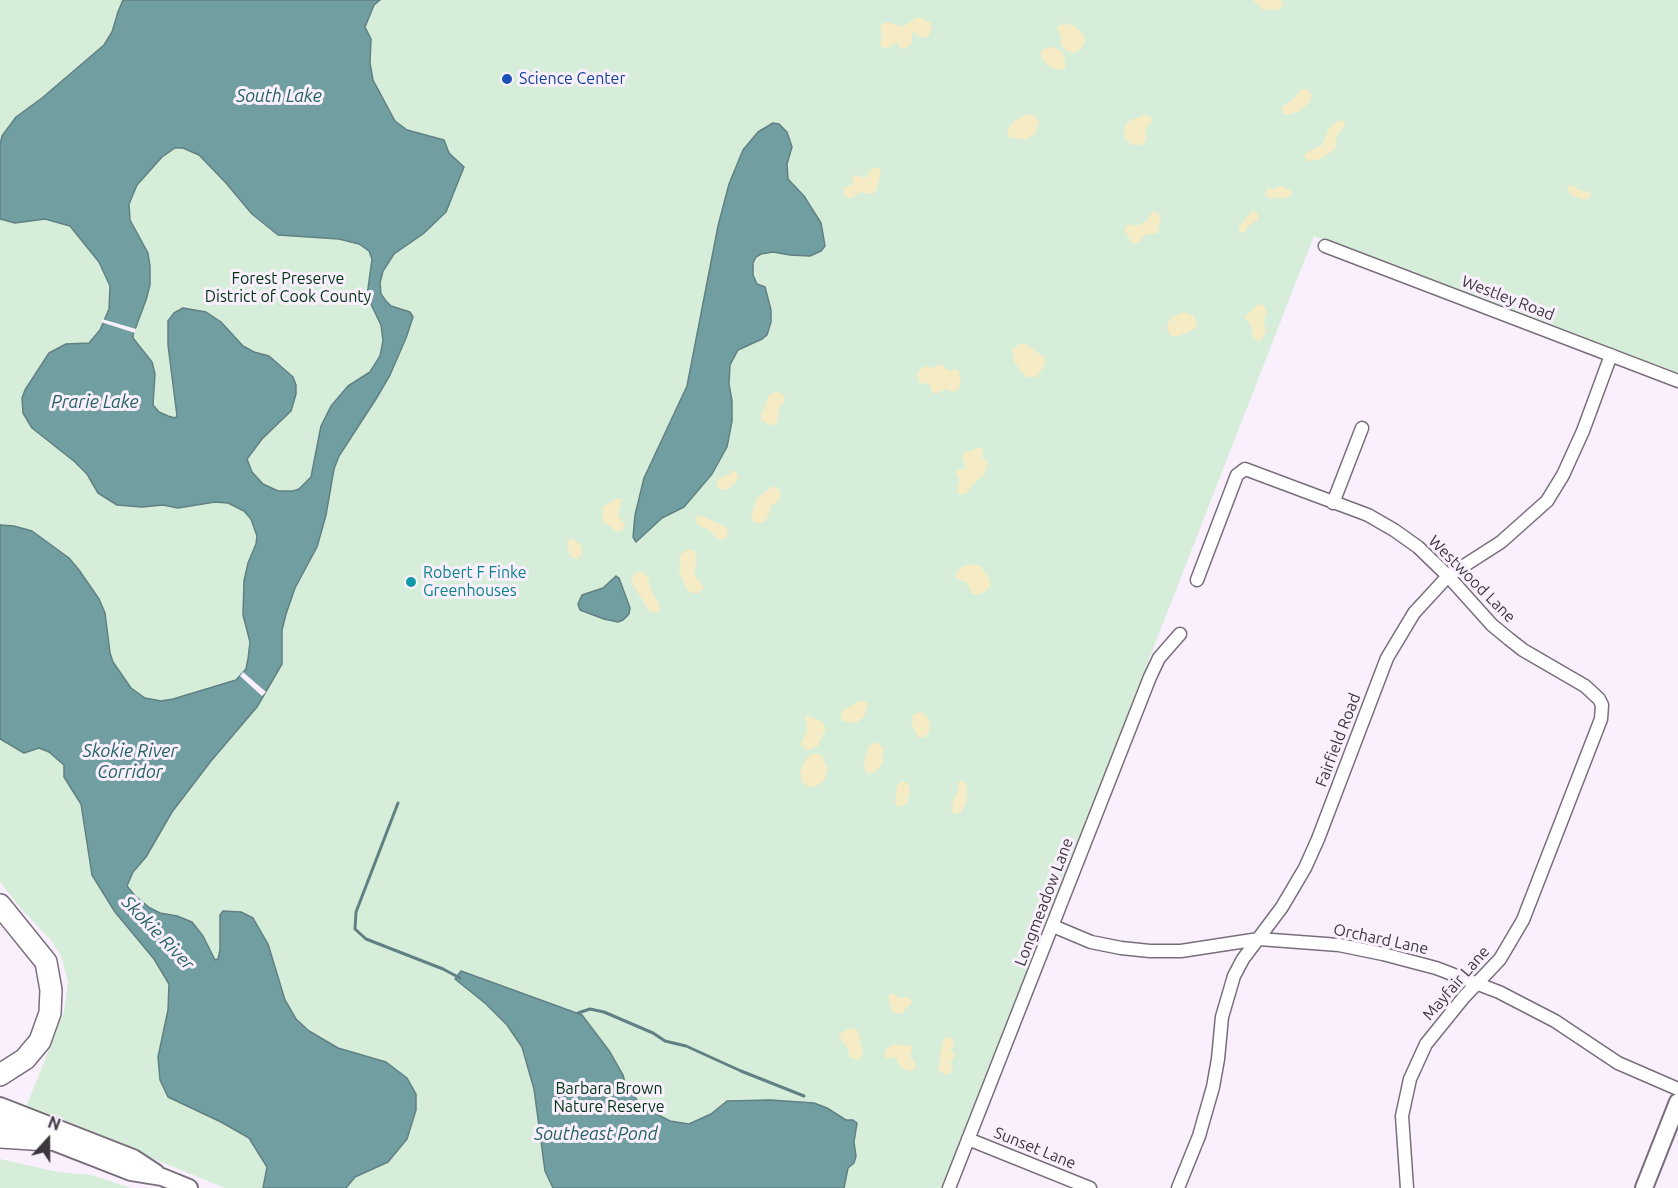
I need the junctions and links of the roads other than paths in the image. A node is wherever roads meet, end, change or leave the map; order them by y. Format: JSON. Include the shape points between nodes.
{"nodes":[{"id":1,"x":1325,"y":246,"type":"dead end"},
{"id":2,"x":1611,"y":356,"type":"junction"},
{"id":3,"x":1678,"y":381,"type":"edge"},
{"id":4,"x":1362,"y":428,"type":"dead end"},
{"id":5,"x":1333,"y":503,"type":"junction"},
{"id":6,"x":1448,"y":576,"type":"junction"},
{"id":7,"x":1197,"y":580,"type":"dead end"},
{"id":8,"x":1180,"y":634,"type":"dead end"},
{"id":9,"x":1602,"y":705,"type":"joint"},
{"id":10,"x":0,"y":905,"type":"edge"},
{"id":11,"x":1053,"y":926,"type":"junction"},
{"id":12,"x":1259,"y":939,"type":"junction"},
{"id":13,"x":1478,"y":983,"type":"junction"},
{"id":14,"x":0,"y":1075,"type":"edge"},
{"id":15,"x":1678,"y":1089,"type":"edge"},
{"id":16,"x":1678,"y":1102,"type":"edge"},
{"id":17,"x":0,"y":1106,"type":"edge"},
{"id":18,"x":0,"y":1121,"type":"edge"},
{"id":19,"x":0,"y":1137,"type":"edge"},
{"id":20,"x":968,"y":1139,"type":"junction"},
{"id":21,"x":47,"y":1140,"type":"junction"},
{"id":22,"x":162,"y":1177,"type":"junction"},
{"id":23,"x":189,"y":1188,"type":"edge"},
{"id":24,"x":949,"y":1188,"type":"edge"},
{"id":25,"x":1090,"y":1188,"type":"edge"},
{"id":26,"x":1178,"y":1188,"type":"edge"},
{"id":27,"x":1407,"y":1188,"type":"edge"},
{"id":28,"x":1644,"y":1188,"type":"edge"}],
"edges":[{"from":1,"to":2,"type":"street","name":"Westley Road"},
{"from":2,"to":3,"type":"street","name":"Westley Road"},
{"from":2,"to":6,"type":"street","name":"Fairfield Road","via":[[1583,431],[1547,501],[1501,542]]},
{"from":4,"to":5,"type":"street"},
{"from":5,"to":6,"type":"street","name":"Westwood Lane","via":[[1368,515],[1394,530]]},
{"from":5,"to":7,"type":"street","name":"Westwood Lane","via":[[1245,469],[1240,471]]},
{"from":6,"to":9,"type":"street","name":"Westwood Lane","via":[[1492,625],[1585,686]]},
{"from":6,"to":12,"type":"street","name":"Fairfield Road","via":[[1414,613],[1387,658],[1314,848],[1282,907]]},
{"from":8,"to":11,"type":"street","name":"Longmeadow Lane","via":[[1152,671]]},
{"from":9,"to":13,"type":"street","name":"Mayfair Lane","via":[[1601,719],[1523,920],[1500,959]]},
{"from":10,"to":14,"type":"highway","via":[[46,962],[51,990],[50,1013],[40,1041],[25,1059]]},
{"from":11,"to":12,"type":"street","name":"Orchard Lane","via":[[1091,942],[1150,951],[1181,951]]},
{"from":11,"to":20,"type":"street","name":"Longmeadow Lane"},
{"from":12,"to":13,"type":"street","name":"Orchard Lane","via":[[1339,945],[1436,968]]},
{"from":12,"to":26,"type":"street","name":"Fairfield Road","via":[[1243,959],[1227,995],[1213,1087]]},
{"from":13,"to":15,"type":"street","name":"Orchard Lane","via":[[1529,1006],[1618,1064]]},
{"from":13,"to":27,"type":"street","name":"Mayfair Lane","via":[[1426,1044],[1410,1079],[1402,1116]]},
{"from":16,"to":28,"type":"main road"},
{"from":17,"to":22,"type":"main road","via":[[133,1158]]},
{"from":18,"to":21,"type":"main road"},
{"from":19,"to":21,"type":"highway"},
{"from":20,"to":24,"type":"street","name":"Longmeadow Lane"},
{"from":20,"to":25,"type":"street","name":"Sunset Lane"},
{"from":21,"to":22,"type":"main road","via":[[131,1172]]},
{"from":22,"to":23,"type":"main road"}]}
